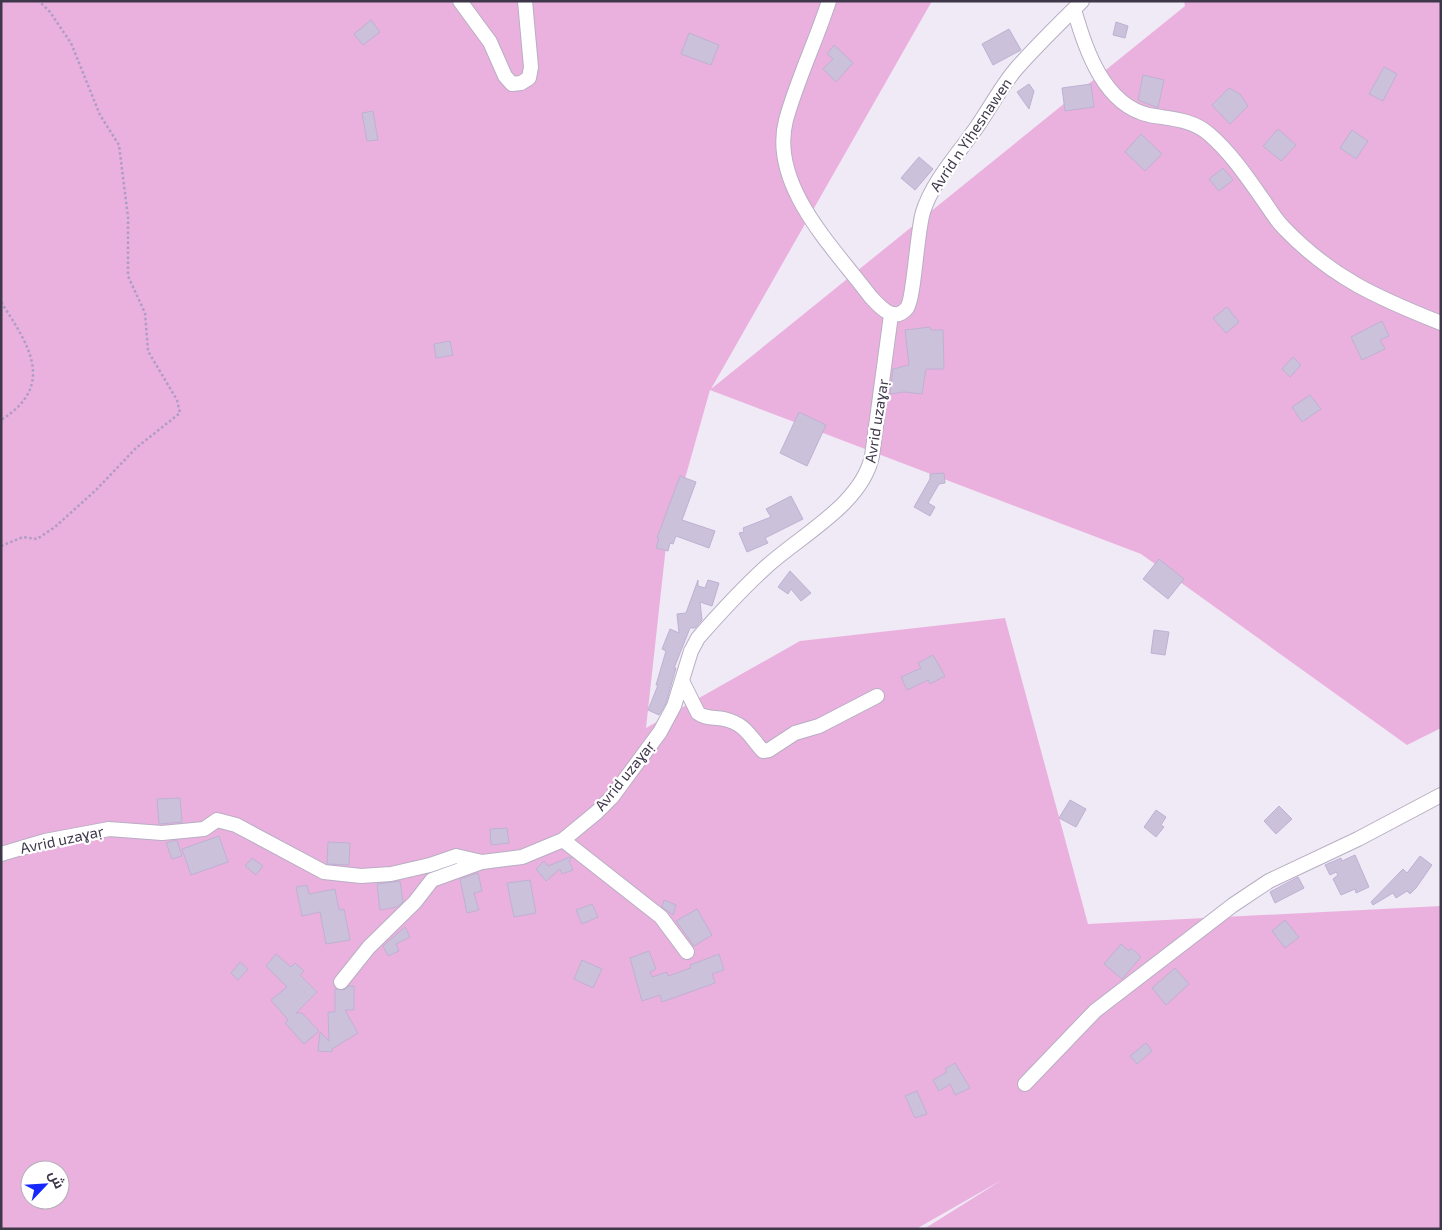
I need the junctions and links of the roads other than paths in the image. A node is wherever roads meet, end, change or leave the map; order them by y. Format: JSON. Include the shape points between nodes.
{"nodes":[{"id":1,"x":460,"y":1,"type":"edge"},
{"id":2,"x":525,"y":1,"type":"edge"},
{"id":3,"x":829,"y":1,"type":"edge"},
{"id":4,"x":1078,"y":5,"type":"edge"},
{"id":5,"x":892,"y":315,"type":"junction"},
{"id":6,"x":1441,"y":323,"type":"edge"},
{"id":7,"x":682,"y":681,"type":"junction"},
{"id":8,"x":877,"y":696,"type":"dead end"},
{"id":9,"x":1441,"y":795,"type":"edge"},
{"id":10,"x":563,"y":840,"type":"junction"},
{"id":11,"x":1,"y":854,"type":"edge"},
{"id":12,"x":482,"y":862,"type":"junction"},
{"id":13,"x":686,"y":952,"type":"dead end"},
{"id":14,"x":341,"y":982,"type":"dead end"},
{"id":15,"x":1025,"y":1084,"type":"dead end"}],
"edges":[{"from":1,"to":2,"type":"street","via":[[490,42],[504,76],[512,84],[529,78],[531,67]]},
{"from":3,"to":5,"type":"street","via":[[786,122],[783,158],[789,180],[802,206],[870,296],[882,310]]},
{"from":4,"to":5,"type":"street","name":"Avrid n Yiḥesnawen","via":[[1015,70],[934,186],[923,212],[911,300],[906,309]]},
{"from":4,"to":6,"type":"street","via":[[1088,48],[1114,96],[1123,104],[1146,114],[1192,122],[1208,133],[1232,156],[1283,227],[1324,264],[1356,286]]},
{"from":5,"to":7,"type":"street","name":"Avrid uzaɣaṛ","via":[[872,456],[864,481],[847,502],[766,567],[708,627],[691,651]]},
{"from":7,"to":8,"type":"street","via":[[698,713],[743,728],[763,751]]},
{"from":7,"to":10,"type":"street","name":"Avrid uzaɣaṛ","via":[[674,706],[660,732],[618,789],[598,812]]},
{"from":9,"to":15,"type":"street","via":[[1270,881],[1233,905],[1095,1011]]},
{"from":10,"to":12,"type":"street","name":"Avrid uzaɣaṛ","via":[[522,857]]},
{"from":10,"to":13,"type":"street","via":[[662,917]]},
{"from":11,"to":12,"type":"street","name":"Avrid uzaɣaṛ","via":[[108,829],[162,834],[204,829],[216,820],[222,820],[324,872],[361,876],[391,874],[456,856]]},
{"from":12,"to":14,"type":"street","via":[[432,880]]}]}
